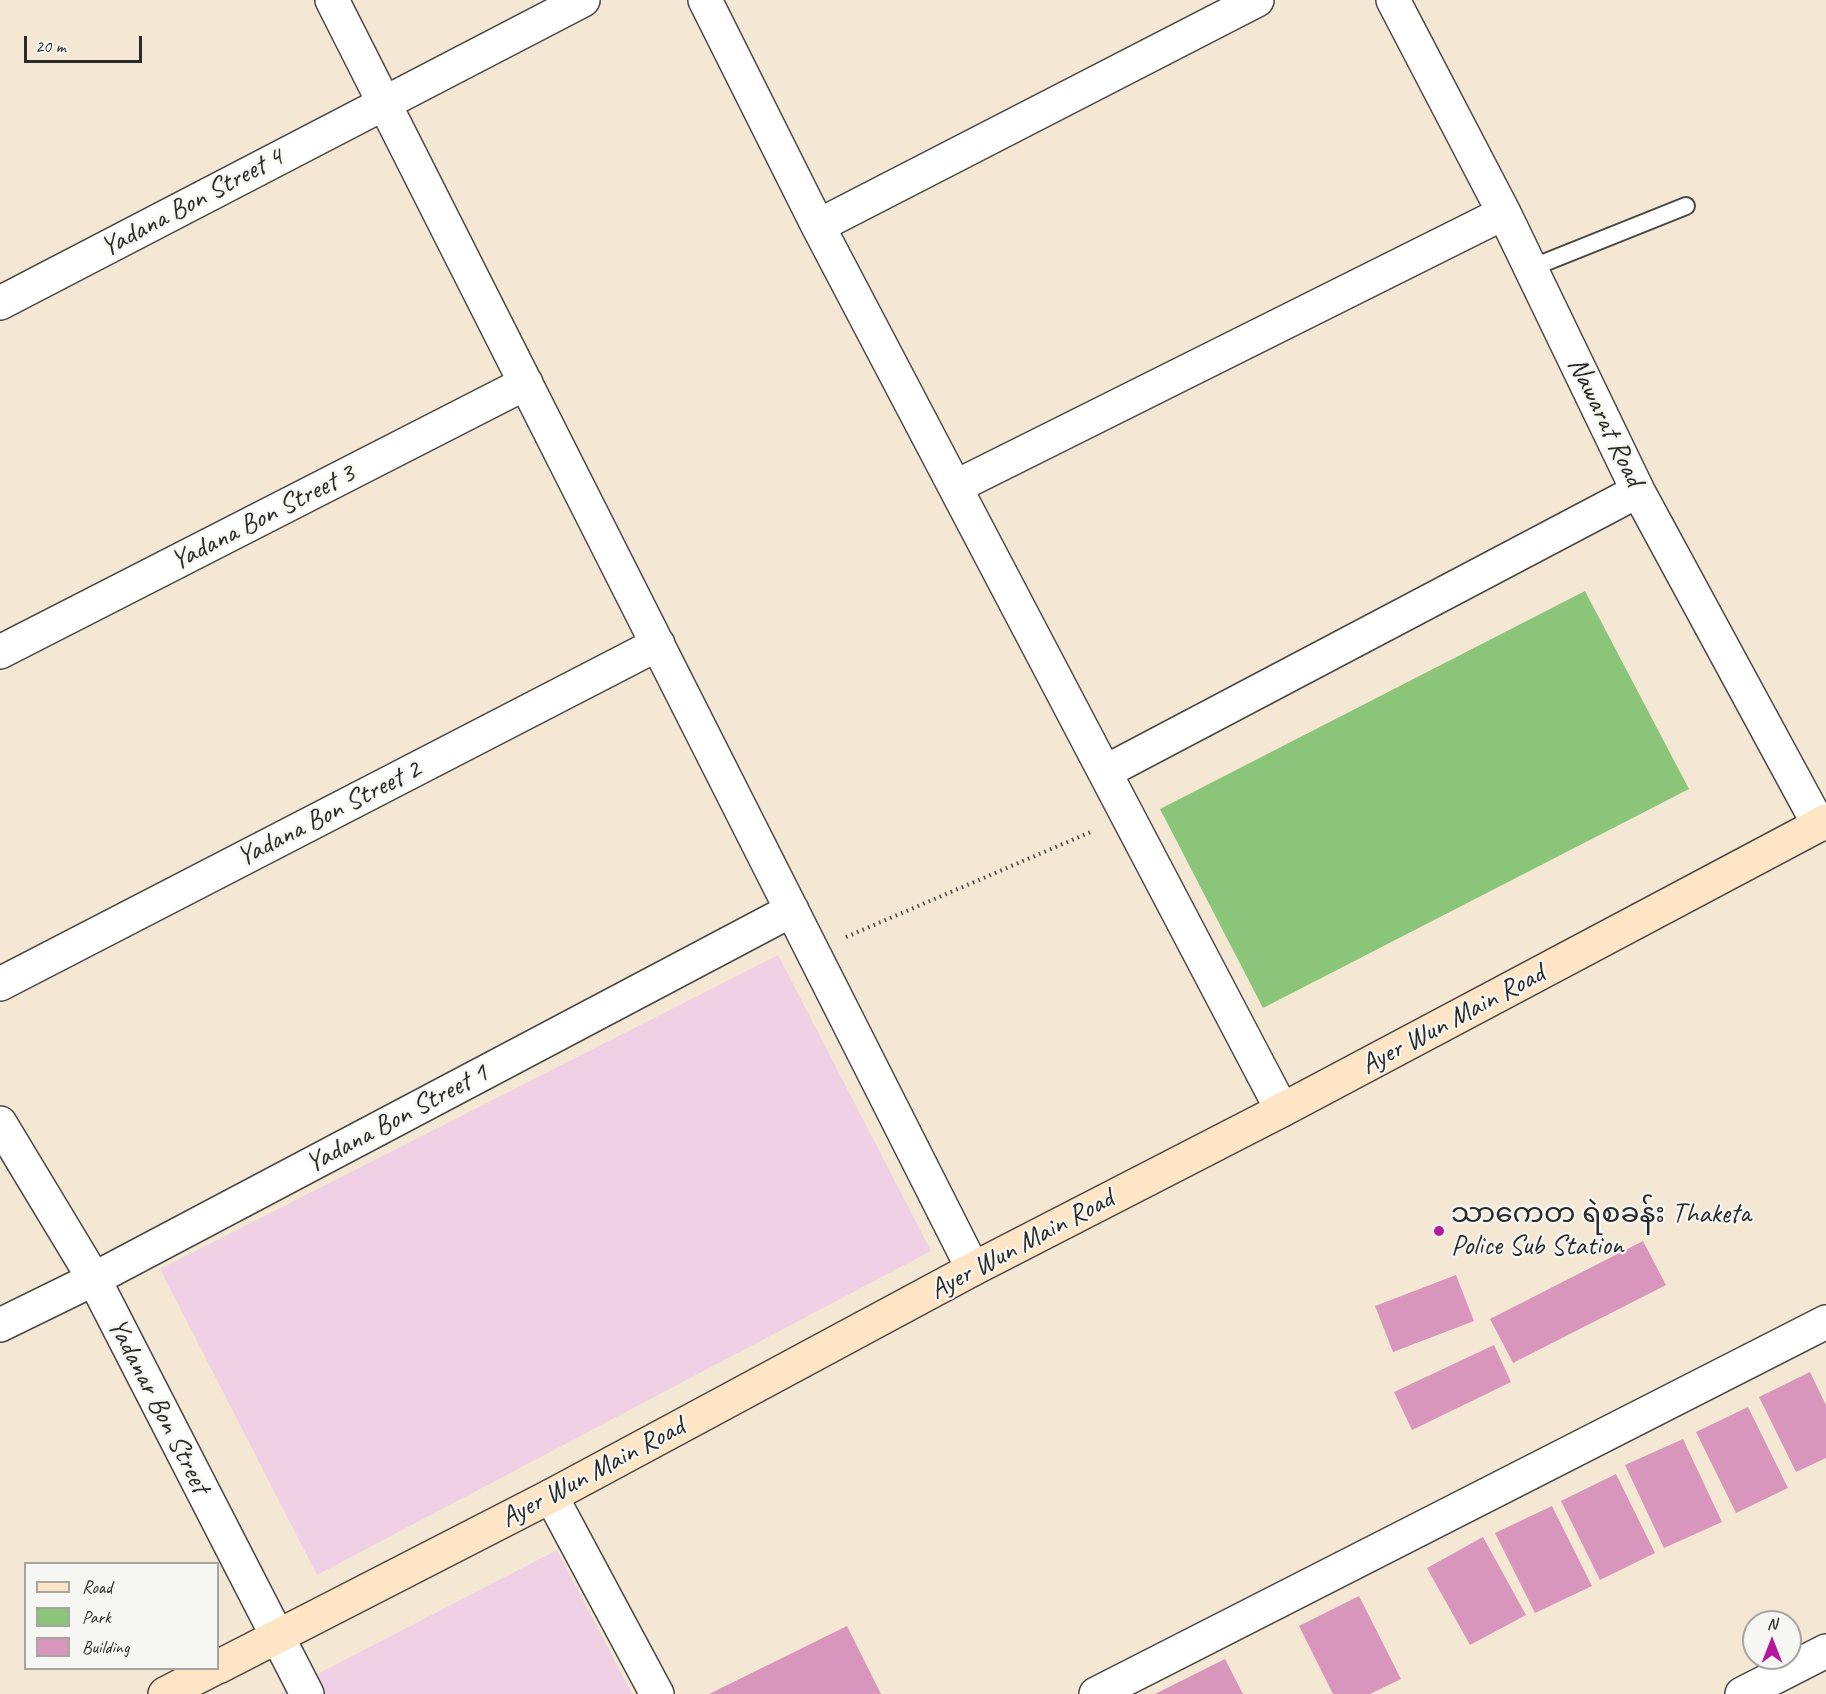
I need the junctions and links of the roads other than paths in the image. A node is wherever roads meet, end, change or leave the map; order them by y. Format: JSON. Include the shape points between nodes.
{"nodes":[{"id":1,"x":332,"y":0,"type":"edge"},
{"id":2,"x":583,"y":0,"type":"edge"},
{"id":3,"x":705,"y":0,"type":"edge"},
{"id":4,"x":1257,"y":0,"type":"edge"},
{"id":5,"x":1393,"y":0,"type":"edge"},
{"id":6,"x":383,"y":102,"type":"junction"},
{"id":7,"x":1686,"y":207,"type":"dead end"},
{"id":8,"x":1504,"y":213,"type":"junction"},
{"id":9,"x":818,"y":226,"type":"junction"},
{"id":10,"x":1531,"y":268,"type":"junction"},
{"id":11,"x":0,"y":303,"type":"edge"},
{"id":12,"x":525,"y":383,"type":"junction"},
{"id":13,"x":956,"y":487,"type":"junction"},
{"id":14,"x":1638,"y":491,"type":"junction"},
{"id":15,"x":658,"y":644,"type":"junction"},
{"id":16,"x":0,"y":652,"type":"edge"},
{"id":17,"x":1105,"y":772,"type":"junction"},
{"id":18,"x":1824,"y":828,"type":"edge"},
{"id":19,"x":792,"y":910,"type":"junction"},
{"id":20,"x":0,"y":984,"type":"edge"},
{"id":21,"x":1282,"y":1110,"type":"junction"},
{"id":22,"x":0,"y":1123,"type":"edge"},
{"id":23,"x":973,"y":1269,"type":"junction"},
{"id":24,"x":94,"y":1279,"type":"junction"},
{"id":25,"x":1826,"y":1322,"type":"edge"},
{"id":26,"x":0,"y":1325,"type":"edge"},
{"id":27,"x":551,"y":1496,"type":"junction"},
{"id":28,"x":276,"y":1636,"type":"junction"},
{"id":29,"x":1826,"y":1651,"type":"edge"},
{"id":30,"x":219,"y":1666,"type":"edge"},
{"id":31,"x":212,"y":1670,"type":"edge"},
{"id":32,"x":165,"y":1694,"type":"edge"},
{"id":33,"x":308,"y":1694,"type":"edge"},
{"id":34,"x":657,"y":1694,"type":"edge"},
{"id":35,"x":1096,"y":1694,"type":"edge"},
{"id":36,"x":1742,"y":1694,"type":"edge"}],
"edges":[{"from":1,"to":6,"type":"street"},
{"from":2,"to":6,"type":"street","name":"Yadana Bon Street 4"},
{"from":3,"to":9,"type":"street"},
{"from":4,"to":9,"type":"street"},
{"from":5,"to":8,"type":"street","name":"Nawarat Road"},
{"from":6,"to":11,"type":"street","name":"Yadana Bon Street 4"},
{"from":6,"to":12,"type":"street"},
{"from":7,"to":10,"type":"lane"},
{"from":8,"to":10,"type":"street","name":"Nawarat Road"},
{"from":8,"to":13,"type":"street"},
{"from":9,"to":13,"type":"street"},
{"from":10,"to":14,"type":"street","name":"Nawarat Road"},
{"from":12,"to":15,"type":"street"},
{"from":12,"to":16,"type":"street","name":"Yadana Bon Street 3"},
{"from":13,"to":17,"type":"street"},
{"from":14,"to":17,"type":"street"},
{"from":14,"to":18,"type":"street","name":"Nawarat Road"},
{"from":15,"to":19,"type":"street"},
{"from":15,"to":20,"type":"street","name":"Yadana Bon Street 2"},
{"from":17,"to":21,"type":"street"},
{"from":18,"to":21,"type":"main road","name":"Ayer Wun Main Road"},
{"from":19,"to":23,"type":"street"},
{"from":19,"to":24,"type":"street","name":"Yadana Bon Street 1"},
{"from":21,"to":23,"type":"main road","name":"Ayer Wun Main Road"},
{"from":22,"to":24,"type":"street","name":"Yadanar Bon Street"},
{"from":23,"to":27,"type":"main road","name":"Ayer Wun Main Road"},
{"from":24,"to":26,"type":"street","name":"Yadana Bon Street 1"},
{"from":24,"to":28,"type":"street","name":"Yadanar Bon Street"},
{"from":25,"to":35,"type":"street"},
{"from":27,"to":28,"type":"main road","name":"Ayer Wun Main Road"},
{"from":27,"to":34,"type":"street"},
{"from":28,"to":30,"type":"main road","name":"Ayer Wun Main Road"},
{"from":28,"to":33,"type":"street","name":"Yadanar Bon Street"},
{"from":29,"to":36,"type":"street"},
{"from":31,"to":32,"type":"main road","name":"Ayer Wun Main Road"}]}
